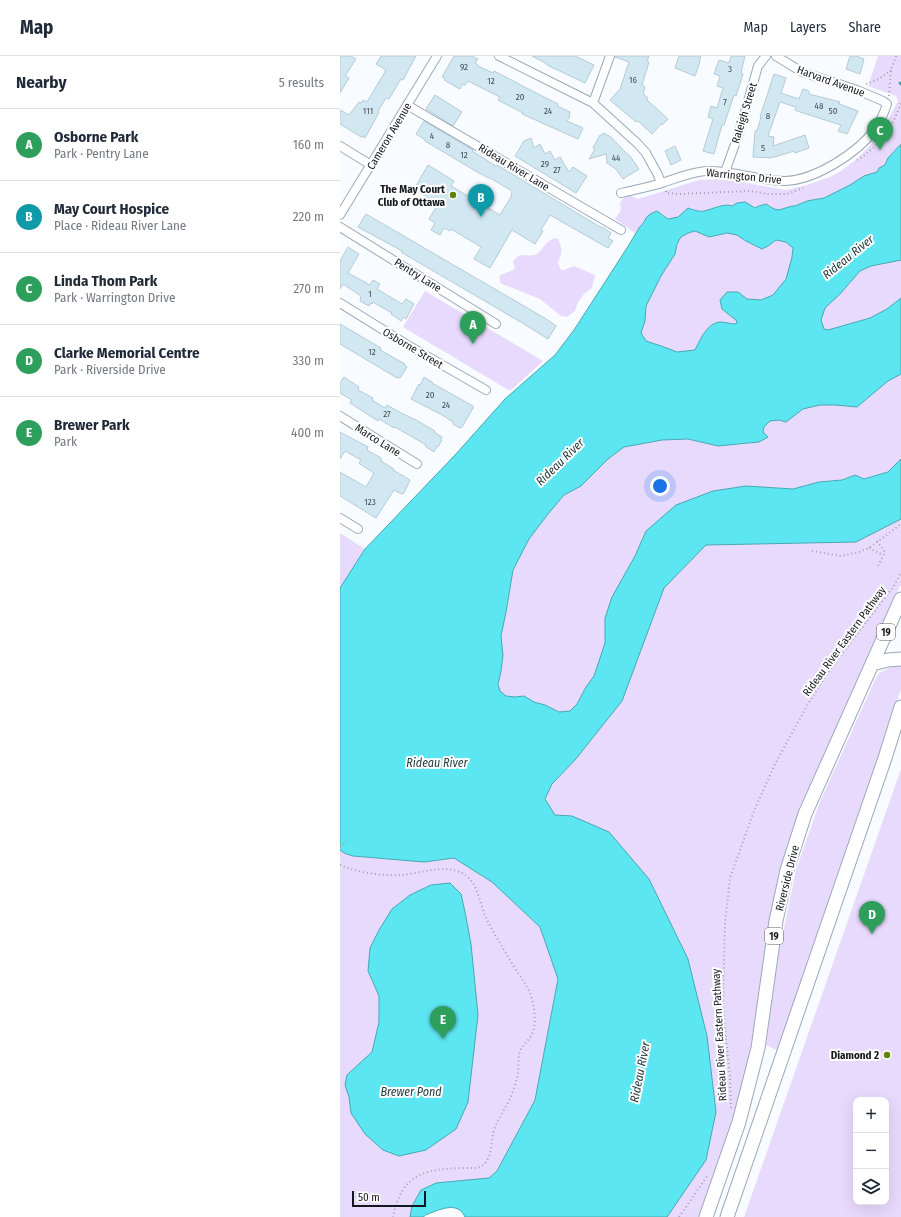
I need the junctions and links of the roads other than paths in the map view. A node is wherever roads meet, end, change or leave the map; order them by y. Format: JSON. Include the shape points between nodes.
{"nodes":[{"id":1,"x":437,"y":56,"type":"edge"},
{"id":2,"x":499,"y":56,"type":"edge"},
{"id":3,"x":610,"y":56,"type":"edge"},
{"id":4,"x":766,"y":56,"type":"edge"},
{"id":5,"x":776,"y":56,"type":"edge"},
{"id":6,"x":593,"y":103,"type":"junction"},
{"id":7,"x":887,"y":104,"type":"joint"},
{"id":8,"x":407,"y":105,"type":"junction"},
{"id":9,"x":340,"y":146,"type":"edge"},
{"id":10,"x":371,"y":165,"type":"junction"},
{"id":11,"x":725,"y":172,"type":"junction"},
{"id":12,"x":661,"y":183,"type":"junction"},
{"id":13,"x":621,"y":193,"type":"dead end"},
{"id":14,"x":340,"y":215,"type":"edge"},
{"id":15,"x":340,"y":227,"type":"edge"},
{"id":16,"x":621,"y":230,"type":"dead end"},
{"id":17,"x":340,"y":303,"type":"edge"},
{"id":18,"x":496,"y":324,"type":"dead end"},
{"id":19,"x":486,"y":390,"type":"dead end"},
{"id":20,"x":340,"y":416,"type":"edge"},
{"id":21,"x":417,"y":464,"type":"dead end"},
{"id":22,"x":340,"y":518,"type":"edge"},
{"id":23,"x":358,"y":529,"type":"dead end"},
{"id":24,"x":901,"y":600,"type":"edge"},
{"id":25,"x":901,"y":659,"type":"edge"},
{"id":26,"x":872,"y":664,"type":"junction"},
{"id":27,"x":901,"y":707,"type":"edge"},
{"id":28,"x":901,"y":733,"type":"edge"},
{"id":29,"x":885,"y":758,"type":"junction"},
{"id":30,"x":706,"y":1217,"type":"edge"},
{"id":31,"x":727,"y":1217,"type":"edge"}],
"edges":[{"from":1,"to":8,"type":"street","name":"Cameron Avenue"},
{"from":2,"to":6,"type":"street"},
{"from":3,"to":6,"type":"street"},
{"from":4,"to":11,"type":"street","name":"Raleigh Street","via":[[758,66],[739,134]]},
{"from":5,"to":7,"type":"street","name":"Harvard Avenue","via":[[802,72],[857,90]]},
{"from":6,"to":12,"type":"street","via":[[646,153]]},
{"from":7,"to":11,"type":"street","name":"Warrington Drive","via":[[883,116],[866,141],[841,160],[805,177],[786,181],[767,180]]},
{"from":8,"to":10,"type":"street","name":"Cameron Avenue"},
{"from":8,"to":16,"type":"street","name":"Rideau River Lane"},
{"from":9,"to":10,"type":"street"},
{"from":10,"to":14,"type":"street","name":"Cameron Avenue"},
{"from":11,"to":12,"type":"street","name":"Warrington Drive","via":[[694,173]]},
{"from":12,"to":13,"type":"street","name":"Warrington Drive"},
{"from":15,"to":18,"type":"street","name":"Pentry Lane"},
{"from":17,"to":19,"type":"street","name":"Osborne Street"},
{"from":20,"to":21,"type":"street","name":"Marco Lane"},
{"from":22,"to":23,"type":"street"},
{"from":24,"to":26,"type":"main road","name":"Riverside Drive","number":"19"},
{"from":25,"to":26,"type":"main road"},
{"from":26,"to":30,"type":"main road","name":"Riverside Drive","number":"19","via":[[805,814],[787,870],[776,921],[758,1048],[739,1122]]},
{"from":27,"to":29,"type":"main road"},
{"from":28,"to":29,"type":"main road"},
{"from":29,"to":31,"type":"main road"}]}
